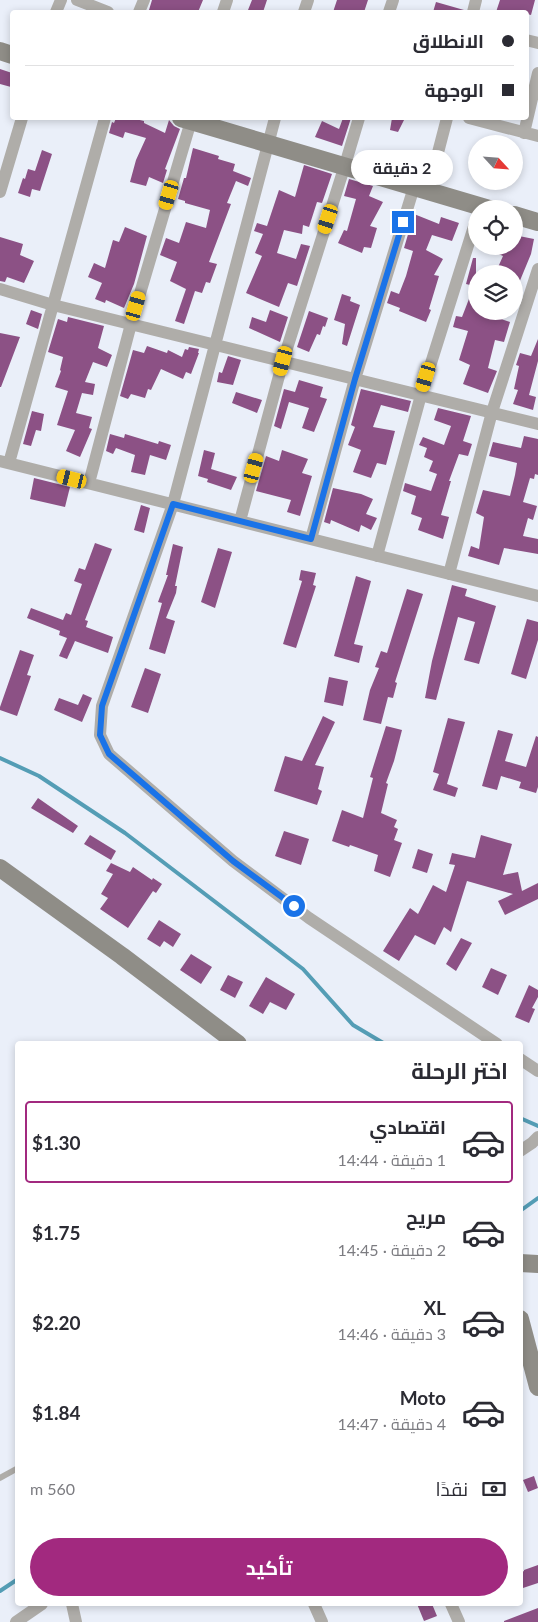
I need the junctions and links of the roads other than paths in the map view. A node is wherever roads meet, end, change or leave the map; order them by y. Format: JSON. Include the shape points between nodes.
{"nodes":[{"id":1,"x":77,"y":0,"type":"edge"},
{"id":2,"x":103,"y":10,"type":"edge"},
{"id":3,"x":538,"y":73,"type":"edge"},
{"id":4,"x":529,"y":112,"type":"edge"},
{"id":5,"x":21,"y":120,"type":"edge"},
{"id":6,"x":104,"y":120,"type":"edge"},
{"id":7,"x":186,"y":120,"type":"edge"},
{"id":8,"x":189,"y":120,"type":"edge"},
{"id":9,"x":275,"y":120,"type":"edge"},
{"id":10,"x":358,"y":120,"type":"edge"},
{"id":11,"x":447,"y":120,"type":"edge"},
{"id":12,"x":476,"y":120,"type":"edge"},
{"id":13,"x":527,"y":120,"type":"edge"},
{"id":14,"x":524,"y":133,"type":"junction"},
{"id":15,"x":538,"y":136,"type":"edge"},
{"id":16,"x":269,"y":144,"type":"junction"},
{"id":17,"x":345,"y":166,"type":"junction"},
{"id":18,"x":421,"y":189,"type":"junction"},
{"id":19,"x":0,"y":192,"type":"edge"},
{"id":20,"x":468,"y":206,"type":"edge"},
{"id":21,"x":523,"y":218,"type":"edge"},
{"id":22,"x":538,"y":222,"type":"edge"},
{"id":23,"x":468,"y":251,"type":"edge"},
{"id":24,"x":538,"y":269,"type":"edge"},
{"id":25,"x":0,"y":289,"type":"edge"},
{"id":26,"x":53,"y":305,"type":"junction"},
{"id":27,"x":131,"y":324,"type":"junction"},
{"id":28,"x":214,"y":345,"type":"junction"},
{"id":29,"x":283,"y":361,"type":"junction"},
{"id":30,"x":355,"y":379,"type":"junction"},
{"id":31,"x":421,"y":395,"type":"junction"},
{"id":32,"x":492,"y":412,"type":"junction"},
{"id":33,"x":538,"y":424,"type":"edge"},
{"id":34,"x":4,"y":462,"type":"edge"},
{"id":35,"x":88,"y":483,"type":"junction"},
{"id":36,"x":173,"y":504,"type":"junction"},
{"id":37,"x":240,"y":521,"type":"junction"},
{"id":38,"x":311,"y":539,"type":"junction"},
{"id":39,"x":377,"y":556,"type":"junction"},
{"id":40,"x":449,"y":574,"type":"junction"},
{"id":41,"x":538,"y":596,"type":"edge"},
{"id":42,"x":0,"y":868,"type":"edge"},
{"id":43,"x":234,"y":1041,"type":"edge"},
{"id":44,"x":493,"y":1041,"type":"edge"},
{"id":45,"x":523,"y":1061,"type":"edge"},
{"id":46,"x":538,"y":1071,"type":"edge"},
{"id":47,"x":536,"y":1143,"type":"edge"},
{"id":48,"x":523,"y":1150,"type":"edge"},
{"id":49,"x":523,"y":1263,"type":"edge"},
{"id":50,"x":538,"y":1264,"type":"edge"},
{"id":51,"x":523,"y":1330,"type":"edge"},
{"id":52,"x":538,"y":1387,"type":"edge"},
{"id":53,"x":15,"y":1470,"type":"edge"},
{"id":54,"x":0,"y":1478,"type":"edge"},
{"id":55,"x":39,"y":1606,"type":"edge"},
{"id":56,"x":72,"y":1606,"type":"edge"},
{"id":57,"x":315,"y":1606,"type":"edge"},
{"id":58,"x":452,"y":1606,"type":"edge"},
{"id":59,"x":16,"y":1622,"type":"edge"},
{"id":60,"x":76,"y":1622,"type":"edge"},
{"id":61,"x":322,"y":1622,"type":"edge"},
{"id":62,"x":459,"y":1622,"type":"edge"}],
"edges":[{"from":1,"to":2,"type":"street"},
{"from":3,"to":4,"type":"street"},
{"from":5,"to":19,"type":"street"},
{"from":6,"to":26,"type":"street"},
{"from":7,"to":27,"type":"street"},
{"from":8,"to":16,"type":"main road"},
{"from":9,"to":16,"type":"street"},
{"from":10,"to":17,"type":"street"},
{"from":11,"to":18,"type":"street"},
{"from":12,"to":14,"type":"street"},
{"from":13,"to":14,"type":"street"},
{"from":14,"to":15,"type":"street"},
{"from":16,"to":17,"type":"main road"},
{"from":16,"to":28,"type":"street"},
{"from":17,"to":18,"type":"main road"},
{"from":17,"to":29,"type":"street"},
{"from":18,"to":20,"type":"main road"},
{"from":18,"to":30,"type":"street"},
{"from":21,"to":22,"type":"main road"},
{"from":23,"to":31,"type":"street"},
{"from":24,"to":32,"type":"street"},
{"from":25,"to":26,"type":"street"},
{"from":26,"to":27,"type":"street"},
{"from":26,"to":34,"type":"street"},
{"from":27,"to":28,"type":"street"},
{"from":27,"to":35,"type":"street"},
{"from":28,"to":29,"type":"street"},
{"from":28,"to":36,"type":"street"},
{"from":29,"to":30,"type":"street"},
{"from":29,"to":37,"type":"street"},
{"from":30,"to":31,"type":"street"},
{"from":30,"to":38,"type":"street"},
{"from":31,"to":32,"type":"street"},
{"from":31,"to":39,"type":"street"},
{"from":32,"to":33,"type":"street"},
{"from":32,"to":40,"type":"street"},
{"from":34,"to":35,"type":"street"},
{"from":35,"to":36,"type":"street"},
{"from":36,"to":37,"type":"street"},
{"from":36,"to":44,"type":"street","via":[[102,706],[100,735],[109,754],[233,861],[301,912]]},
{"from":37,"to":38,"type":"street"},
{"from":38,"to":39,"type":"street"},
{"from":39,"to":40,"type":"street"},
{"from":40,"to":41,"type":"street"},
{"from":42,"to":43,"type":"main road"},
{"from":45,"to":46,"type":"street"},
{"from":47,"to":48,"type":"street"},
{"from":49,"to":50,"type":"main road"},
{"from":51,"to":52,"type":"main road"},
{"from":53,"to":54,"type":"lane"},
{"from":55,"to":59,"type":"street"},
{"from":56,"to":60,"type":"street"},
{"from":57,"to":61,"type":"street"},
{"from":58,"to":62,"type":"street"}]}
